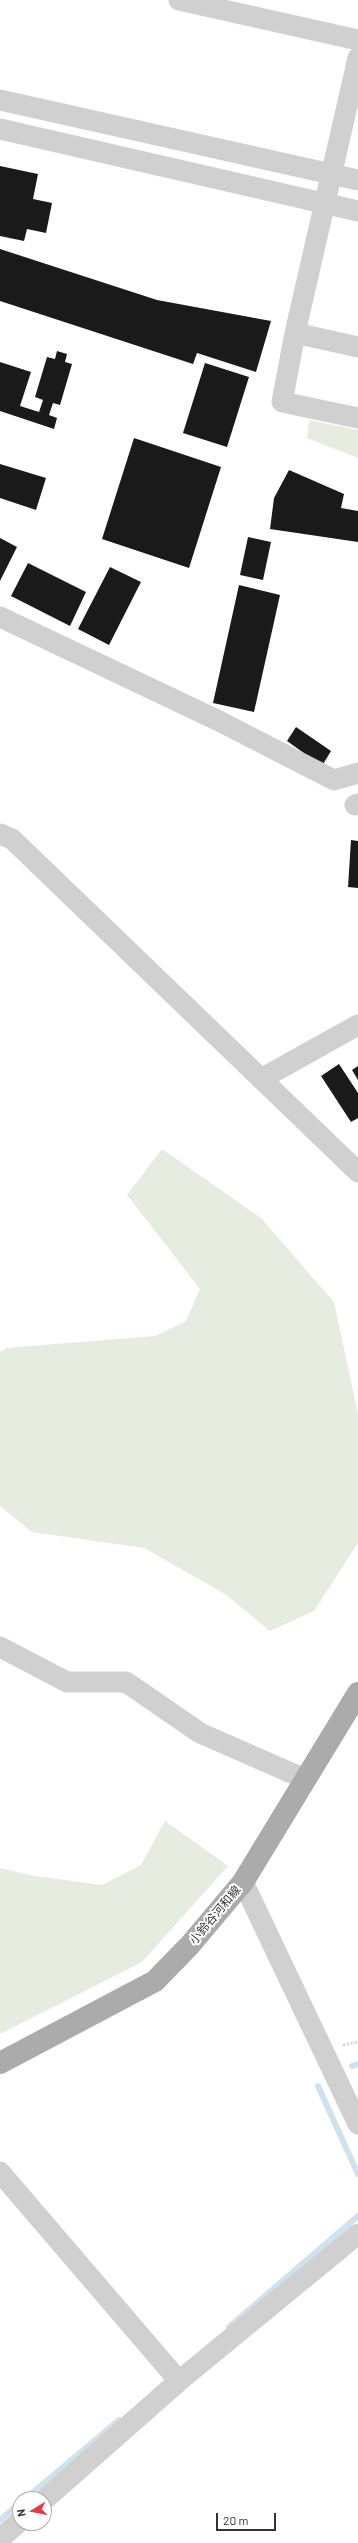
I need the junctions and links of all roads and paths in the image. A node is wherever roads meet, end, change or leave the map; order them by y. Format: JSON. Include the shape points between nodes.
{"nodes":[{"id":1,"x":179,"y":0,"type":"edge"},
{"id":2,"x":231,"y":6,"type":"edge"},
{"id":3,"x":358,"y":40,"type":"edge"},
{"id":4,"x":358,"y":58,"type":"edge"},
{"id":5,"x":0,"y":100,"type":"edge"},
{"id":6,"x":0,"y":129,"type":"edge"},
{"id":7,"x":332,"y":174,"type":"junction"},
{"id":8,"x":358,"y":180,"type":"edge"},
{"id":9,"x":324,"y":204,"type":"junction"},
{"id":10,"x":358,"y":211,"type":"edge"},
{"id":11,"x":294,"y":333,"type":"junction"},
{"id":12,"x":358,"y":347,"type":"edge"},
{"id":13,"x":358,"y":418,"type":"edge"},
{"id":14,"x":0,"y":617,"type":"edge"},
{"id":15,"x":358,"y":773,"type":"edge"},
{"id":16,"x":0,"y":834,"type":"edge"},
{"id":17,"x":358,"y":1025,"type":"edge"},
{"id":18,"x":261,"y":1079,"type":"junction"},
{"id":19,"x":358,"y":1172,"type":"edge"},
{"id":20,"x":0,"y":1647,"type":"edge"},
{"id":21,"x":358,"y":1693,"type":"edge"},
{"id":22,"x":306,"y":1778,"type":"junction"},
{"id":23,"x":243,"y":1882,"type":"junction"},
{"id":24,"x":0,"y":2063,"type":"edge"},
{"id":25,"x":358,"y":2124,"type":"edge"},
{"id":26,"x":0,"y":2172,"type":"edge"},
{"id":27,"x":358,"y":2234,"type":"edge"},
{"id":28,"x":179,"y":2381,"type":"junction"},
{"id":29,"x":52,"y":2493,"type":"edge"},
{"id":30,"x":12,"y":2528,"type":"edge"},
{"id":31,"x":0,"y":2538,"type":"edge"}],
"edges":[{"from":1,"to":2,"type":"street"},
{"from":2,"to":3,"type":"street"},
{"from":4,"to":7,"type":"street"},
{"from":5,"to":7,"type":"street"},
{"from":6,"to":9,"type":"street"},
{"from":7,"to":8,"type":"street"},
{"from":7,"to":9,"type":"street"},
{"from":9,"to":10,"type":"street"},
{"from":9,"to":11,"type":"street"},
{"from":11,"to":12,"type":"street"},
{"from":11,"to":13,"type":"street","via":[[282,402]]},
{"from":14,"to":15,"type":"street","via":[[217,720],[334,780]]},
{"from":16,"to":18,"type":"street","via":[[12,839]]},
{"from":17,"to":18,"type":"street"},
{"from":18,"to":19,"type":"street"},
{"from":20,"to":22,"type":"street","via":[[67,1682],[126,1682],[200,1733]]},
{"from":21,"to":22,"type":"main road","name":"小鈴谷河和線"},
{"from":22,"to":23,"type":"main road","name":"小鈴谷河和線"},
{"from":23,"to":24,"type":"main road","name":"小鈴谷河和線","via":[[190,1945],[155,1981]]},
{"from":23,"to":25,"type":"street"},
{"from":26,"to":28,"type":"street"},
{"from":27,"to":28,"type":"street"},
{"from":28,"to":29,"type":"street"},
{"from":30,"to":31,"type":"street"}]}
